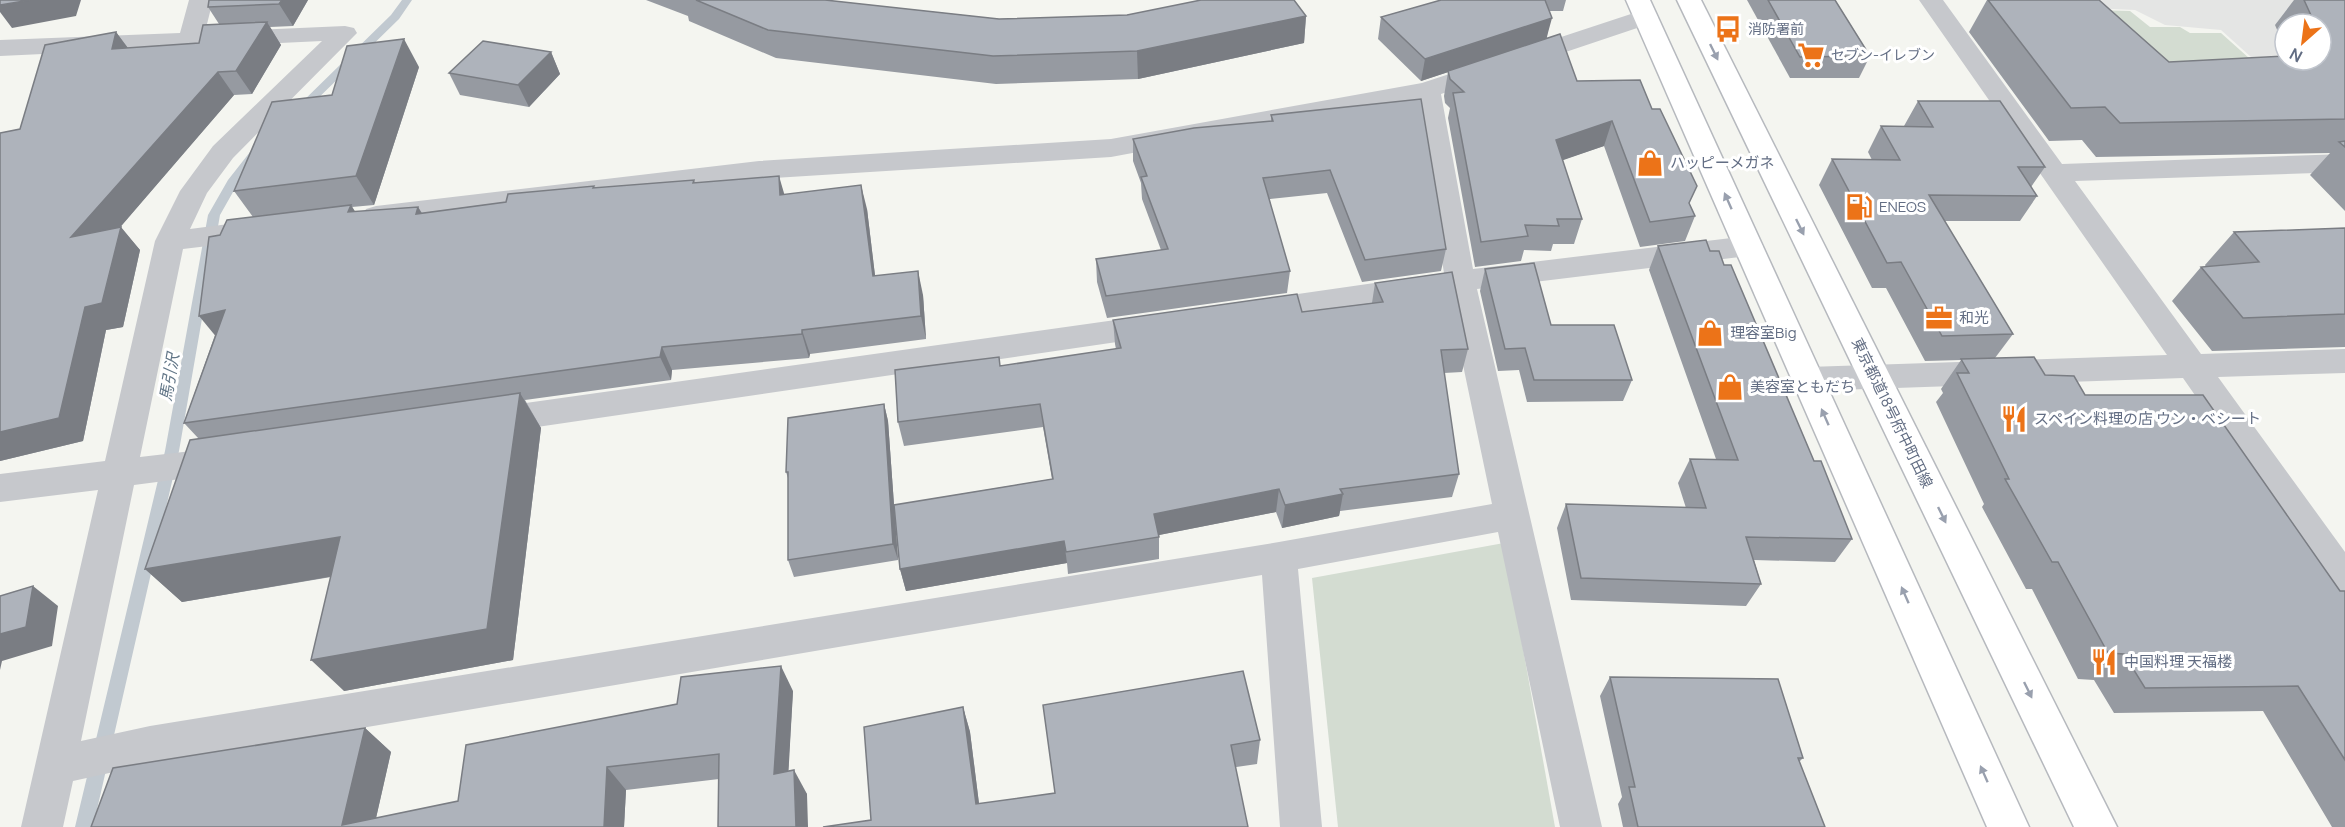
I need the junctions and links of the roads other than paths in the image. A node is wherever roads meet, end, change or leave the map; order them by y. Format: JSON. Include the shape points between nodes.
{"nodes":[{"id":1,"x":201,"y":0,"type":"edge"},
{"id":2,"x":1689,"y":0,"type":"edge"},
{"id":3,"x":1931,"y":0,"type":"edge"},
{"id":4,"x":1642,"y":9,"type":"edge"},
{"id":5,"x":191,"y":40,"type":"junction"},
{"id":6,"x":0,"y":48,"type":"edge"},
{"id":7,"x":1427,"y":90,"type":"junction"},
{"id":8,"x":2345,"y":163,"type":"edge"},
{"id":9,"x":2055,"y":173,"type":"junction"},
{"id":10,"x":346,"y":220,"type":"edge"},
{"id":11,"x":287,"y":227,"type":"edge"},
{"id":12,"x":178,"y":241,"type":"junction"},
{"id":13,"x":1748,"y":246,"type":"junction"},
{"id":14,"x":1460,"y":281,"type":"junction"},
{"id":15,"x":1223,"y":316,"type":"edge"},
{"id":16,"x":1187,"y":321,"type":"edge"},
{"id":17,"x":2345,"y":361,"type":"edge"},
{"id":18,"x":2192,"y":367,"type":"junction"},
{"id":19,"x":1874,"y":376,"type":"junction"},
{"id":20,"x":1808,"y":380,"type":"junction"},
{"id":21,"x":463,"y":425,"type":"edge"},
{"id":22,"x":249,"y":456,"type":"edge"},
{"id":23,"x":126,"y":472,"type":"junction"},
{"id":24,"x":0,"y":488,"type":"edge"},
{"id":25,"x":1513,"y":515,"type":"junction"},
{"id":26,"x":1279,"y":557,"type":"junction"},
{"id":27,"x":2345,"y":581,"type":"edge"},
{"id":28,"x":66,"y":763,"type":"junction"},
{"id":29,"x":42,"y":827,"type":"edge"},
{"id":30,"x":1301,"y":827,"type":"edge"},
{"id":31,"x":1581,"y":827,"type":"edge"},
{"id":32,"x":2008,"y":827,"type":"edge"},
{"id":33,"x":2096,"y":827,"type":"edge"}],
"edges":[{"from":1,"to":5,"type":"street"},
{"from":2,"to":19,"type":"main road","name":"東京都道18号府中町田線","one_way":true},
{"from":3,"to":9,"type":"street"},
{"from":4,"to":7,"type":"street"},
{"from":13,"to":4,"type":"main road","one_way":true},
{"from":5,"to":6,"type":"street"},
{"from":5,"to":12,"type":"street","via":[[345,33],[223,152],[194,191]]},
{"from":7,"to":10,"type":"street","via":[[1111,148],[759,170]]},
{"from":7,"to":14,"type":"street"},
{"from":8,"to":9,"type":"street"},
{"from":9,"to":18,"type":"street"},
{"from":11,"to":12,"type":"street"},
{"from":12,"to":23,"type":"street"},
{"from":13,"to":14,"type":"street"},
{"from":13,"to":20,"type":"main road"},
{"from":14,"to":15,"type":"street"},
{"from":14,"to":25,"type":"street"},
{"from":16,"to":21,"type":"street"},
{"from":17,"to":18,"type":"street"},
{"from":18,"to":19,"type":"street"},
{"from":18,"to":27,"type":"street"},
{"from":19,"to":20,"type":"street"},
{"from":19,"to":33,"type":"main road","name":"東京都道18号府中町田線","one_way":true},
{"from":32,"to":20,"type":"main road","one_way":true},
{"from":22,"to":23,"type":"street"},
{"from":23,"to":24,"type":"street"},
{"from":23,"to":28,"type":"street"},
{"from":25,"to":26,"type":"street"},
{"from":25,"to":31,"type":"street"},
{"from":26,"to":28,"type":"street","via":[[150,745]]},
{"from":26,"to":30,"type":"street"},
{"from":28,"to":29,"type":"street"}]}
